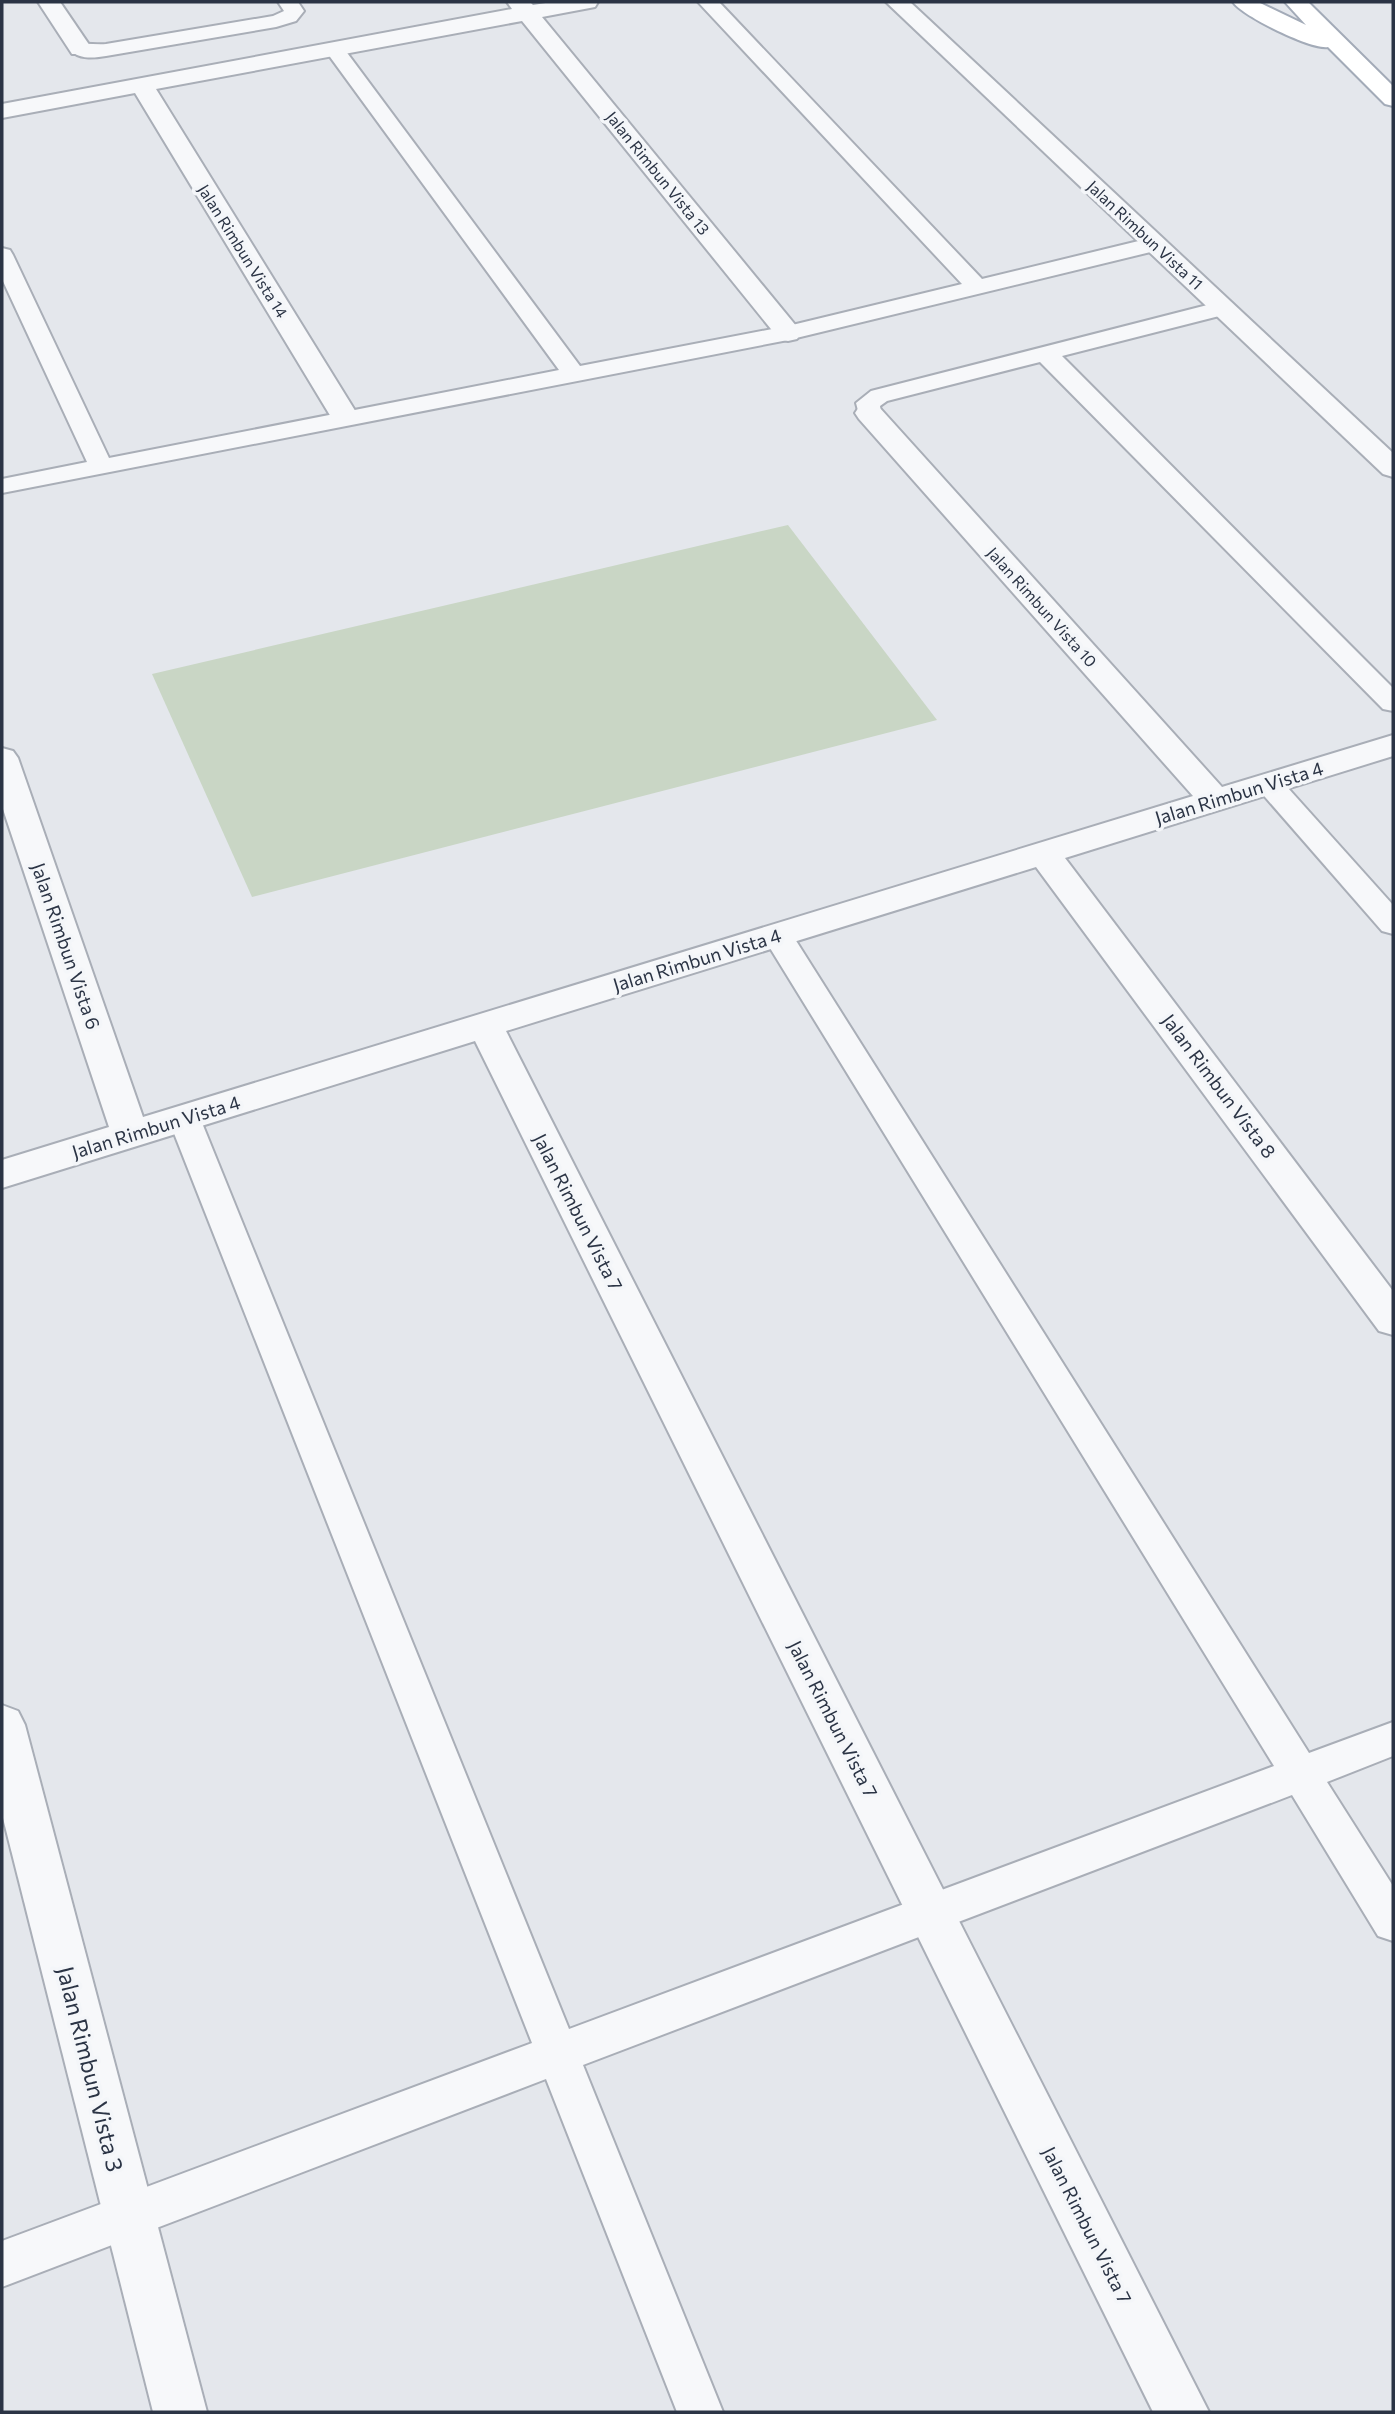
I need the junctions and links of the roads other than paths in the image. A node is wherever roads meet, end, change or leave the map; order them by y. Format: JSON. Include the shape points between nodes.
{"nodes":[{"id":1,"x":49,"y":2,"type":"edge"},
{"id":2,"x":288,"y":2,"type":"edge"},
{"id":3,"x":587,"y":2,"type":"edge"},
{"id":4,"x":708,"y":2,"type":"edge"},
{"id":5,"x":897,"y":2,"type":"edge"},
{"id":6,"x":1244,"y":2,"type":"edge"},
{"id":7,"x":1296,"y":2,"type":"edge"},
{"id":8,"x":523,"y":8,"type":"edge"},
{"id":9,"x":80,"y":49,"type":"joint"},
{"id":10,"x":1341,"y":49,"type":"junction"},
{"id":11,"x":335,"y":50,"type":"junction"},
{"id":12,"x":142,"y":85,"type":"junction"},
{"id":13,"x":1393,"y":99,"type":"edge"},
{"id":14,"x":2,"y":111,"type":"edge"},
{"id":15,"x":1155,"y":244,"type":"junction"},
{"id":16,"x":2,"y":255,"type":"edge"},
{"id":17,"x":977,"y":287,"type":"junction"},
{"id":18,"x":1223,"y":308,"type":"junction"},
{"id":19,"x":788,"y":333,"type":"junction"},
{"id":20,"x":1045,"y":353,"type":"junction"},
{"id":21,"x":573,"y":374,"type":"junction"},
{"id":22,"x":869,"y":413,"type":"joint"},
{"id":23,"x":345,"y":417,"type":"junction"},
{"id":24,"x":101,"y":466,"type":"junction"},
{"id":25,"x":1393,"y":468,"type":"edge"},
{"id":26,"x":2,"y":486,"type":"edge"},
{"id":27,"x":1393,"y":703,"type":"edge"},
{"id":28,"x":1393,"y":746,"type":"edge"},
{"id":29,"x":2,"y":758,"type":"edge"},
{"id":30,"x":1269,"y":784,"type":"junction"},
{"id":31,"x":1214,"y":800,"type":"junction"},
{"id":32,"x":1044,"y":853,"type":"junction"},
{"id":33,"x":1393,"y":924,"type":"edge"},
{"id":34,"x":777,"y":935,"type":"junction"},
{"id":35,"x":485,"y":1025,"type":"junction"},
{"id":36,"x":184,"y":1118,"type":"junction"},
{"id":37,"x":130,"y":1134,"type":"junction"},
{"id":38,"x":2,"y":1174,"type":"edge"},
{"id":39,"x":1393,"y":1320,"type":"edge"},
{"id":40,"x":2,"y":1725,"type":"edge"},
{"id":41,"x":1393,"y":1739,"type":"edge"},
{"id":42,"x":1300,"y":1774,"type":"junction"},
{"id":43,"x":930,"y":1913,"type":"junction"},
{"id":44,"x":1393,"y":1922,"type":"edge"},
{"id":45,"x":558,"y":2054,"type":"junction"},
{"id":46,"x":128,"y":2216,"type":"junction"},
{"id":47,"x":2,"y":2264,"type":"edge"},
{"id":48,"x":180,"y":2412,"type":"edge"},
{"id":49,"x":700,"y":2412,"type":"edge"},
{"id":50,"x":1182,"y":2412,"type":"edge"}],
"edges":[{"from":1,"to":9,"type":"street"},
{"from":2,"to":9,"type":"lane","via":[[294,11],[276,21],[106,50]]},
{"from":3,"to":8,"type":"street"},
{"from":4,"to":17,"type":"lane"},
{"from":5,"to":15,"type":"street","name":"Jalan Rimbun Vista 11"},
{"from":6,"to":10,"type":"main road"},
{"from":7,"to":10,"type":"main road"},
{"from":8,"to":11,"type":"street"},
{"from":8,"to":19,"type":"street","name":"Jalan Rimbun Vista 13"},
{"from":10,"to":13,"type":"main road"},
{"from":11,"to":12,"type":"street"},
{"from":11,"to":21,"type":"lane"},
{"from":12,"to":14,"type":"street"},
{"from":12,"to":23,"type":"street","name":"Jalan Rimbun Vista 14"},
{"from":15,"to":17,"type":"lane"},
{"from":15,"to":18,"type":"street","name":"Jalan Rimbun Vista 11"},
{"from":16,"to":24,"type":"lane"},
{"from":17,"to":19,"type":"lane"},
{"from":18,"to":20,"type":"lane"},
{"from":18,"to":25,"type":"street","name":"Jalan Rimbun Vista 11"},
{"from":19,"to":21,"type":"lane"},
{"from":20,"to":22,"type":"lane","via":[[879,396],[868,403]]},
{"from":20,"to":27,"type":"lane"},
{"from":21,"to":23,"type":"lane"},
{"from":22,"to":31,"type":"street","name":"Jalan Rimbun Vista 10"},
{"from":23,"to":24,"type":"lane"},
{"from":24,"to":26,"type":"lane"},
{"from":28,"to":30,"type":"street","name":"Jalan Rimbun Vista 4"},
{"from":29,"to":37,"type":"street","name":"Jalan Rimbun Vista 6"},
{"from":30,"to":31,"type":"street","name":"Jalan Rimbun Vista 4"},
{"from":30,"to":33,"type":"lane"},
{"from":31,"to":32,"type":"street","name":"Jalan Rimbun Vista 4"},
{"from":32,"to":34,"type":"street","name":"Jalan Rimbun Vista 4"},
{"from":32,"to":39,"type":"street","name":"Jalan Rimbun Vista 8"},
{"from":34,"to":35,"type":"street","name":"Jalan Rimbun Vista 4"},
{"from":34,"to":42,"type":"lane"},
{"from":35,"to":36,"type":"street","name":"Jalan Rimbun Vista 4"},
{"from":35,"to":43,"type":"street","name":"Jalan Rimbun Vista 7"},
{"from":36,"to":37,"type":"street","name":"Jalan Rimbun Vista 4"},
{"from":36,"to":45,"type":"lane"},
{"from":37,"to":38,"type":"street","name":"Jalan Rimbun Vista 4"},
{"from":40,"to":46,"type":"street","name":"Jalan Rimbun Vista 3"},
{"from":41,"to":42,"type":"lane"},
{"from":42,"to":43,"type":"lane"},
{"from":42,"to":44,"type":"lane"},
{"from":43,"to":45,"type":"lane"},
{"from":43,"to":50,"type":"street","name":"Jalan Rimbun Vista 7"},
{"from":45,"to":46,"type":"lane"},
{"from":45,"to":49,"type":"lane"},
{"from":46,"to":47,"type":"lane"},
{"from":46,"to":48,"type":"street","name":"Jalan Rimbun Vista 3"}]}
